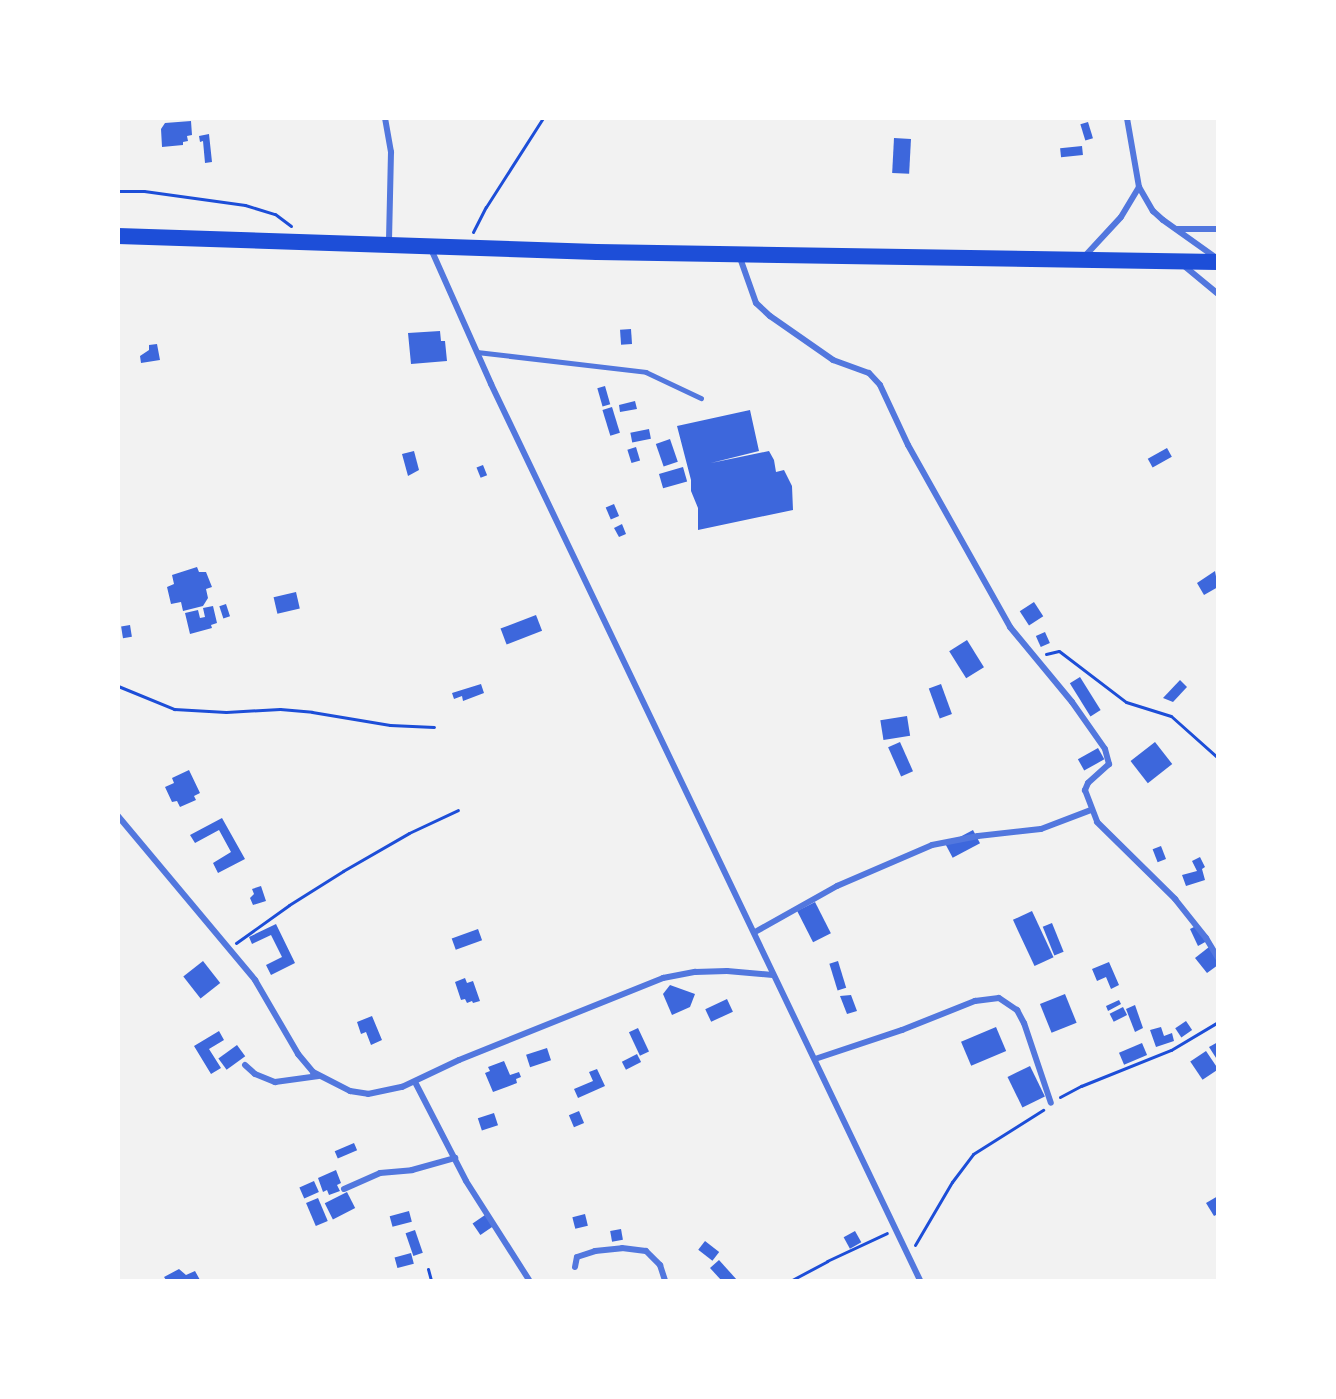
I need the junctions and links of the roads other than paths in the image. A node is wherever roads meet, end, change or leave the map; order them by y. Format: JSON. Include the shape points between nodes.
{"nodes":[{"id":1,"x":386,"y":118,"type":"edge"},
{"id":2,"x":1127,"y":118,"type":"edge"},
{"id":3,"x":1139,"y":187,"type":"junction"},
{"id":4,"x":1177,"y":229,"type":"junction"},
{"id":5,"x":1218,"y":229,"type":"edge"},
{"id":6,"x":118,"y":236,"type":"edge"},
{"id":7,"x":389,"y":244,"type":"junction"},
{"id":8,"x":430,"y":246,"type":"junction"},
{"id":9,"x":739,"y":254,"type":"junction"},
{"id":10,"x":1081,"y":260,"type":"junction"},
{"id":11,"x":1178,"y":261,"type":"junction"},
{"id":12,"x":1218,"y":261,"type":"edge"},
{"id":13,"x":1218,"y":294,"type":"edge"},
{"id":14,"x":477,"y":352,"type":"junction"},
{"id":15,"x":701,"y":398,"type":"dead end"},
{"id":16,"x":1091,"y":810,"type":"junction"},
{"id":17,"x":118,"y":816,"type":"edge"},
{"id":18,"x":755,"y":932,"type":"junction"},
{"id":19,"x":1218,"y":958,"type":"edge"},
{"id":20,"x":773,"y":975,"type":"junction"},
{"id":21,"x":815,"y":1059,"type":"junction"},
{"id":22,"x":245,"y":1065,"type":"dead end"},
{"id":23,"x":319,"y":1076,"type":"junction"},
{"id":24,"x":416,"y":1082,"type":"junction"},
{"id":25,"x":1051,"y":1103,"type":"road end"},
{"id":26,"x":455,"y":1158,"type":"junction"},
{"id":27,"x":344,"y":1189,"type":"dead end"},
{"id":28,"x":575,"y":1267,"type":"dead end"},
{"id":29,"x":529,"y":1281,"type":"edge"},
{"id":30,"x":665,"y":1281,"type":"edge"},
{"id":31,"x":920,"y":1281,"type":"edge"}],
"edges":[{"from":1,"to":7,"type":"street","via":[[391,152]]},
{"from":2,"to":3,"type":"street"},
{"from":3,"to":4,"type":"street","via":[[1154,211]]},
{"from":3,"to":10,"type":"street","via":[[1121,217]]},
{"from":4,"to":5,"type":"street"},
{"from":4,"to":12,"type":"street"},
{"from":6,"to":7,"type":"highway"},
{"from":7,"to":8,"type":"highway"},
{"from":8,"to":9,"type":"highway"},
{"from":8,"to":14,"type":"street"},
{"from":9,"to":10,"type":"highway"},
{"from":9,"to":16,"type":"street","via":[[756,303],[833,360],[869,373],[880,385],[908,445],[1010,627],[1090,726],[1108,756],[1107,767],[1085,790]]},
{"from":10,"to":11,"type":"highway"},
{"from":11,"to":12,"type":"highway"},
{"from":11,"to":13,"type":"street"},
{"from":14,"to":15,"type":"lane","via":[[646,372]]},
{"from":14,"to":18,"type":"street"},
{"from":16,"to":18,"type":"street","via":[[1041,829],[932,845],[837,886]]},
{"from":16,"to":19,"type":"street","via":[[1112,838],[1175,899]]},
{"from":17,"to":23,"type":"street","via":[[230,947],[255,980],[298,1054]]},
{"from":18,"to":20,"type":"street"},
{"from":20,"to":21,"type":"street"},
{"from":20,"to":24,"type":"street","via":[[727,971],[663,978],[459,1060]]},
{"from":21,"to":25,"type":"street","via":[[975,1001],[999,998],[1017,1010],[1024,1023]]},
{"from":21,"to":31,"type":"street"},
{"from":22,"to":23,"type":"street","via":[[274,1082]]},
{"from":23,"to":24,"type":"street","via":[[350,1091],[368,1094]]},
{"from":24,"to":26,"type":"street"},
{"from":26,"to":27,"type":"street","via":[[412,1170],[380,1173]]},
{"from":26,"to":29,"type":"street"},
{"from":28,"to":30,"type":"street","via":[[576,1257],[595,1251],[646,1251],[660,1265]]}]}
